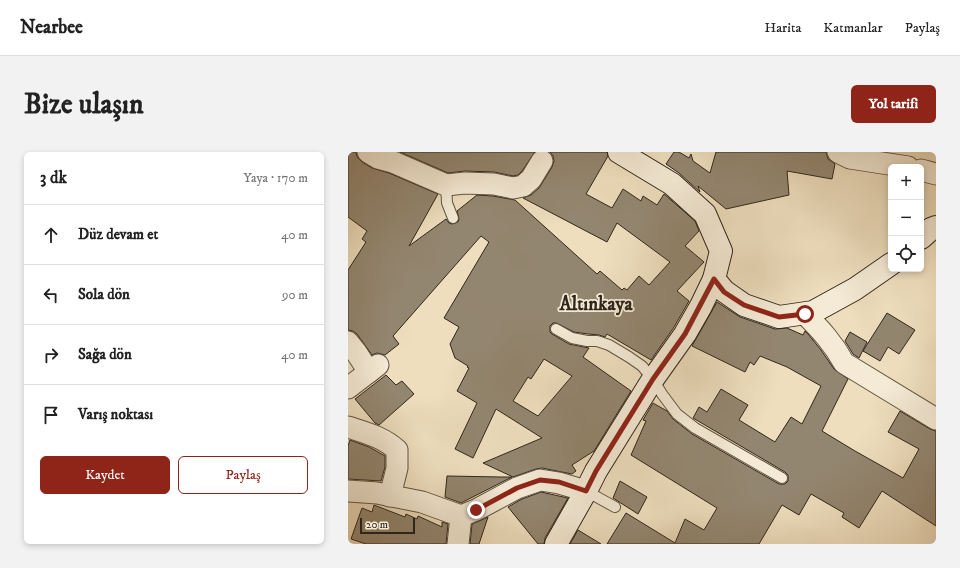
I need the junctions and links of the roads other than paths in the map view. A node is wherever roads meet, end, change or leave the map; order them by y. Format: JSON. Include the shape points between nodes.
{"nodes":[{"id":1,"x":368,"y":152,"type":"edge"},
{"id":2,"x":619,"y":152,"type":"edge"},
{"id":3,"x":838,"y":152,"type":"edge"},
{"id":4,"x":910,"y":152,"type":"edge"},
{"id":5,"x":542,"y":161,"type":"dead end"},
{"id":6,"x":889,"y":164,"type":"edge"},
{"id":7,"x":908,"y":164,"type":"edge"},
{"id":8,"x":924,"y":171,"type":"edge"},
{"id":9,"x":936,"y":174,"type":"edge"},
{"id":10,"x":446,"y":185,"type":"junction"},
{"id":11,"x":453,"y":218,"type":"dead end"},
{"id":12,"x":936,"y":227,"type":"edge"},
{"id":13,"x":923,"y":236,"type":"edge"},
{"id":14,"x":888,"y":266,"type":"edge"},
{"id":15,"x":714,"y":279,"type":"junction"},
{"id":16,"x":805,"y":314,"type":"junction"},
{"id":17,"x":556,"y":329,"type":"dead end"},
{"id":18,"x":348,"y":342,"type":"edge"},
{"id":19,"x":653,"y":379,"type":"junction"},
{"id":20,"x":348,"y":388,"type":"edge"},
{"id":21,"x":936,"y":419,"type":"edge"},
{"id":22,"x":348,"y":427,"type":"edge"},
{"id":23,"x":782,"y":478,"type":"dead end"},
{"id":24,"x":348,"y":491,"type":"edge"},
{"id":25,"x":586,"y":491,"type":"junction"},
{"id":26,"x":390,"y":496,"type":"junction"},
{"id":27,"x":616,"y":507,"type":"dead end"},
{"id":28,"x":461,"y":516,"type":"junction"},
{"id":29,"x":458,"y":544,"type":"edge"},
{"id":30,"x":556,"y":544,"type":"edge"}],
"edges":[{"from":1,"to":10,"type":"street"},
{"from":2,"to":15,"type":"street","via":[[672,184],[704,214],[721,251]]},
{"from":3,"to":6,"type":"street","via":[[850,158]]},
{"from":4,"to":7,"type":"street"},
{"from":5,"to":10,"type":"street","via":[[531,179],[523,186],[513,188],[494,184],[465,183]]},
{"from":8,"to":9,"type":"street"},
{"from":10,"to":11,"type":"lane","via":[[446,203]]},
{"from":12,"to":13,"type":"street"},
{"from":14,"to":16,"type":"street","via":[[855,289]]},
{"from":15,"to":16,"type":"street","via":[[724,292],[744,305],[779,317]]},
{"from":15,"to":19,"type":"street","via":[[685,334]]},
{"from":16,"to":21,"type":"street","via":[[824,334],[844,363]]},
{"from":17,"to":19,"type":"lane","via":[[572,338],[609,345],[642,366]]},
{"from":18,"to":20,"type":"street","via":[[374,368]]},
{"from":19,"to":23,"type":"lane","via":[[677,414],[695,428]]},
{"from":19,"to":25,"type":"street"},
{"from":22,"to":26,"type":"street","via":[[374,435],[397,450],[397,468]]},
{"from":24,"to":26,"type":"street"},
{"from":25,"to":27,"type":"lane"},
{"from":25,"to":28,"type":"street","via":[[559,482],[540,480],[517,488]]},
{"from":25,"to":30,"type":"street"},
{"from":26,"to":28,"type":"street","via":[[422,502]]},
{"from":28,"to":29,"type":"street"}]}
